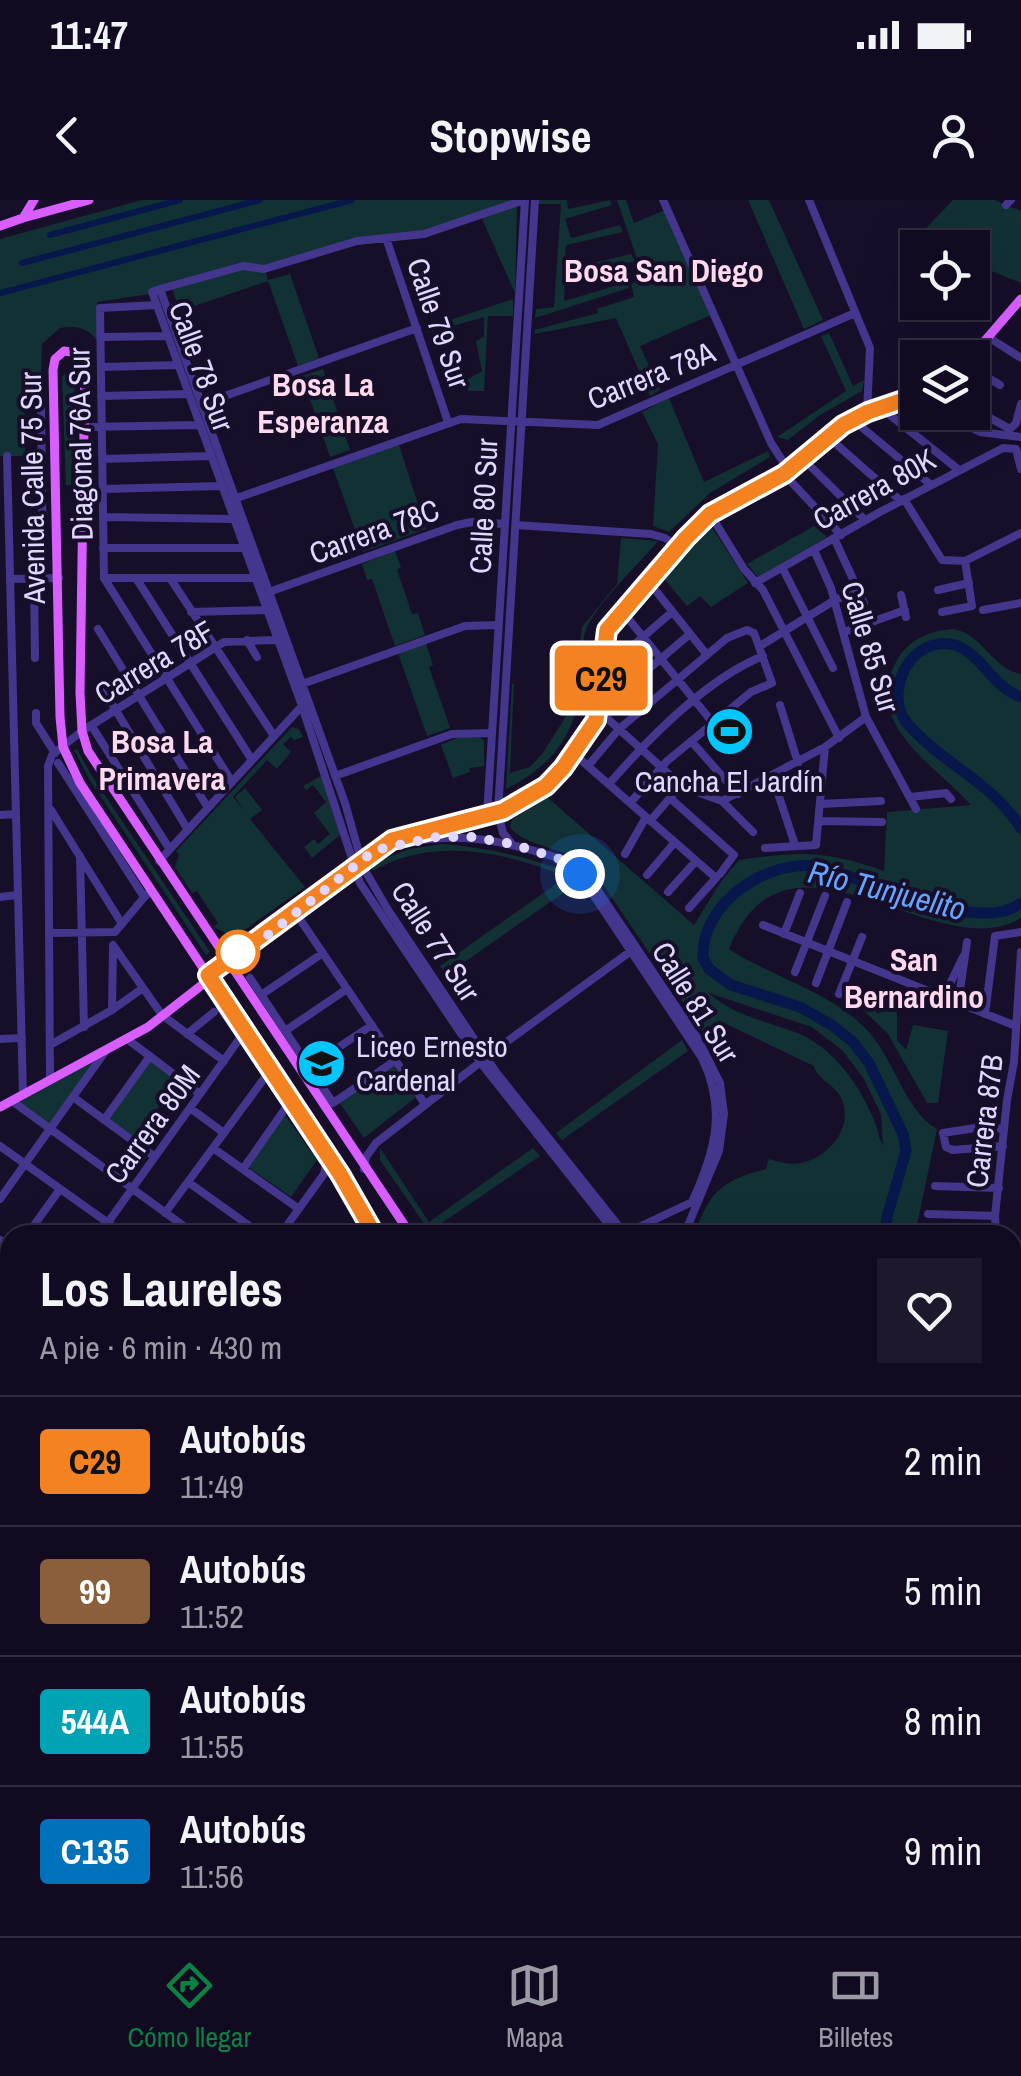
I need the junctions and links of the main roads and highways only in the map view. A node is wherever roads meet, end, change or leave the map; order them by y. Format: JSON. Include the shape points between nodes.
{"nodes":[{"id":1,"x":34,"y":200,"type":"edge"},
{"id":2,"x":89,"y":200,"type":"edge"},
{"id":3,"x":19,"y":219,"type":"junction"},
{"id":4,"x":0,"y":222,"type":"edge"},
{"id":5,"x":1021,"y":300,"type":"edge"},
{"id":6,"x":985,"y":340,"type":"edge"},
{"id":7,"x":900,"y":401,"type":"edge"},
{"id":8,"x":296,"y":912,"type":"junction"},
{"id":9,"x":245,"y":952,"type":"junction"},
{"id":10,"x":228,"y":963,"type":"junction"},
{"id":11,"x":210,"y":976,"type":"junction"},
{"id":12,"x":239,"y":980,"type":"junction"},
{"id":13,"x":193,"y":992,"type":"junction"},
{"id":14,"x":220,"y":1006,"type":"junction"},
{"id":15,"x":162,"y":1015,"type":"junction"},
{"id":16,"x":0,"y":1107,"type":"edge"},
{"id":17,"x":369,"y":1225,"type":"edge"},
{"id":18,"x":403,"y":1225,"type":"edge"}],
"edges":[{"from":1,"to":3,"type":"main road"},
{"from":2,"to":3,"type":"main road"},
{"from":3,"to":4,"type":"main road"},
{"from":5,"to":6,"type":"main road"},
{"from":7,"to":8,"type":"main road","via":[[852,419],[786,472],[710,514],[678,546],[606,633],[599,711],[546,786],[498,812],[404,835]]},
{"from":8,"to":9,"type":"main road"},
{"from":8,"to":10,"type":"main road"},
{"from":9,"to":10,"type":"main road"},
{"from":9,"to":12,"type":"main road"},
{"from":10,"to":11,"type":"main road"},
{"from":10,"to":11,"type":"main road","name":"Avenida Calle 75 Sur","via":[[98,770],[86,728],[85,364],[66,350],[53,368],[59,754],[147,894]]},
{"from":10,"to":12,"type":"main road","name":"Avenida Calle 75 Sur"},
{"from":11,"to":13,"type":"main road"},
{"from":11,"to":14,"type":"main road","name":"Avenida Calle 75 Sur"},
{"from":11,"to":15,"type":"main road"},
{"from":12,"to":18,"type":"main road","name":"Avenida Calle 75 Sur"},
{"from":13,"to":14,"type":"main road","via":[[212,992]]},
{"from":13,"to":15,"type":"main road"},
{"from":14,"to":17,"type":"main road","name":"Avenida Calle 75 Sur","via":[[328,1155]]},
{"from":15,"to":16,"type":"main road"}]}
